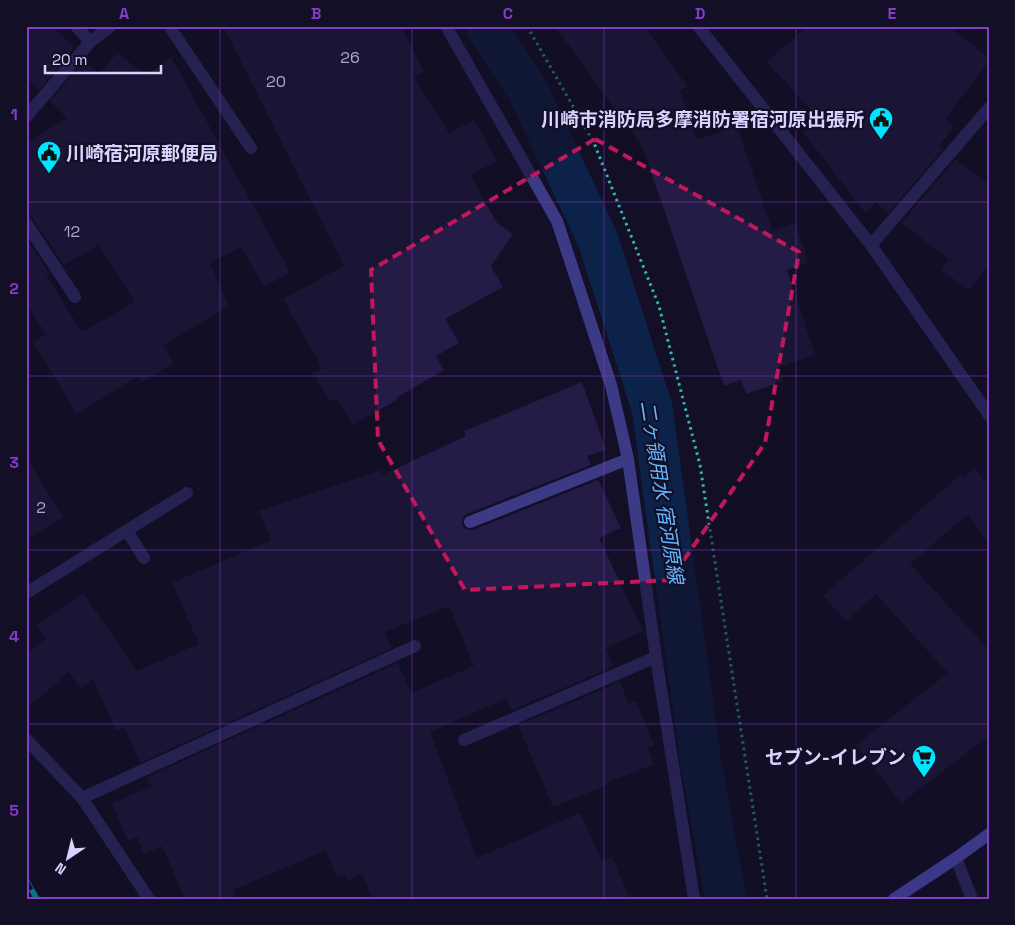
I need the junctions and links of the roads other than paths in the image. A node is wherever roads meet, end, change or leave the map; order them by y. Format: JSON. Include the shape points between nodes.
{"nodes":[{"id":1,"x":76,"y":26,"type":"edge"},
{"id":2,"x":111,"y":26,"type":"edge"},
{"id":3,"x":169,"y":26,"type":"edge"},
{"id":4,"x":446,"y":26,"type":"edge"},
{"id":5,"x":698,"y":26,"type":"edge"},
{"id":6,"x":90,"y":42,"type":"junction"},
{"id":7,"x":989,"y":108,"type":"edge"},
{"id":8,"x":26,"y":117,"type":"edge"},
{"id":9,"x":251,"y":148,"type":"dead end"},
{"id":10,"x":26,"y":223,"type":"edge"},
{"id":11,"x":871,"y":245,"type":"junction"},
{"id":12,"x":75,"y":297,"type":"dead end"},
{"id":13,"x":989,"y":415,"type":"edge"},
{"id":14,"x":628,"y":459,"type":"junction"},
{"id":15,"x":187,"y":493,"type":"dead end"},
{"id":16,"x":470,"y":522,"type":"dead end"},
{"id":17,"x":127,"y":530,"type":"junction"},
{"id":18,"x":144,"y":558,"type":"dead end"},
{"id":19,"x":26,"y":593,"type":"edge"},
{"id":20,"x":415,"y":646,"type":"dead end"},
{"id":21,"x":656,"y":657,"type":"junction"},
{"id":22,"x":26,"y":739,"type":"edge"},
{"id":23,"x":464,"y":740,"type":"dead end"},
{"id":24,"x":82,"y":798,"type":"junction"},
{"id":25,"x":989,"y":834,"type":"edge"},
{"id":26,"x":956,"y":858,"type":"junction"},
{"id":27,"x":149,"y":899,"type":"edge"},
{"id":28,"x":694,"y":899,"type":"edge"},
{"id":29,"x":894,"y":899,"type":"edge"},
{"id":30,"x":972,"y":899,"type":"edge"}],
"edges":[{"from":1,"to":6,"type":"street"},
{"from":2,"to":6,"type":"street"},
{"from":3,"to":9,"type":"street"},
{"from":4,"to":14,"type":"street","via":[[557,221],[611,385]]},
{"from":5,"to":11,"type":"street"},
{"from":6,"to":8,"type":"street"},
{"from":7,"to":11,"type":"street"},
{"from":10,"to":12,"type":"street"},
{"from":11,"to":13,"type":"street"},
{"from":14,"to":16,"type":"street"},
{"from":14,"to":21,"type":"street"},
{"from":15,"to":17,"type":"street"},
{"from":17,"to":18,"type":"street"},
{"from":17,"to":19,"type":"street"},
{"from":20,"to":24,"type":"street"},
{"from":21,"to":23,"type":"street"},
{"from":21,"to":28,"type":"street"},
{"from":22,"to":24,"type":"street"},
{"from":24,"to":27,"type":"street"},
{"from":25,"to":26,"type":"street"},
{"from":26,"to":29,"type":"street"},
{"from":26,"to":30,"type":"street"}]}
